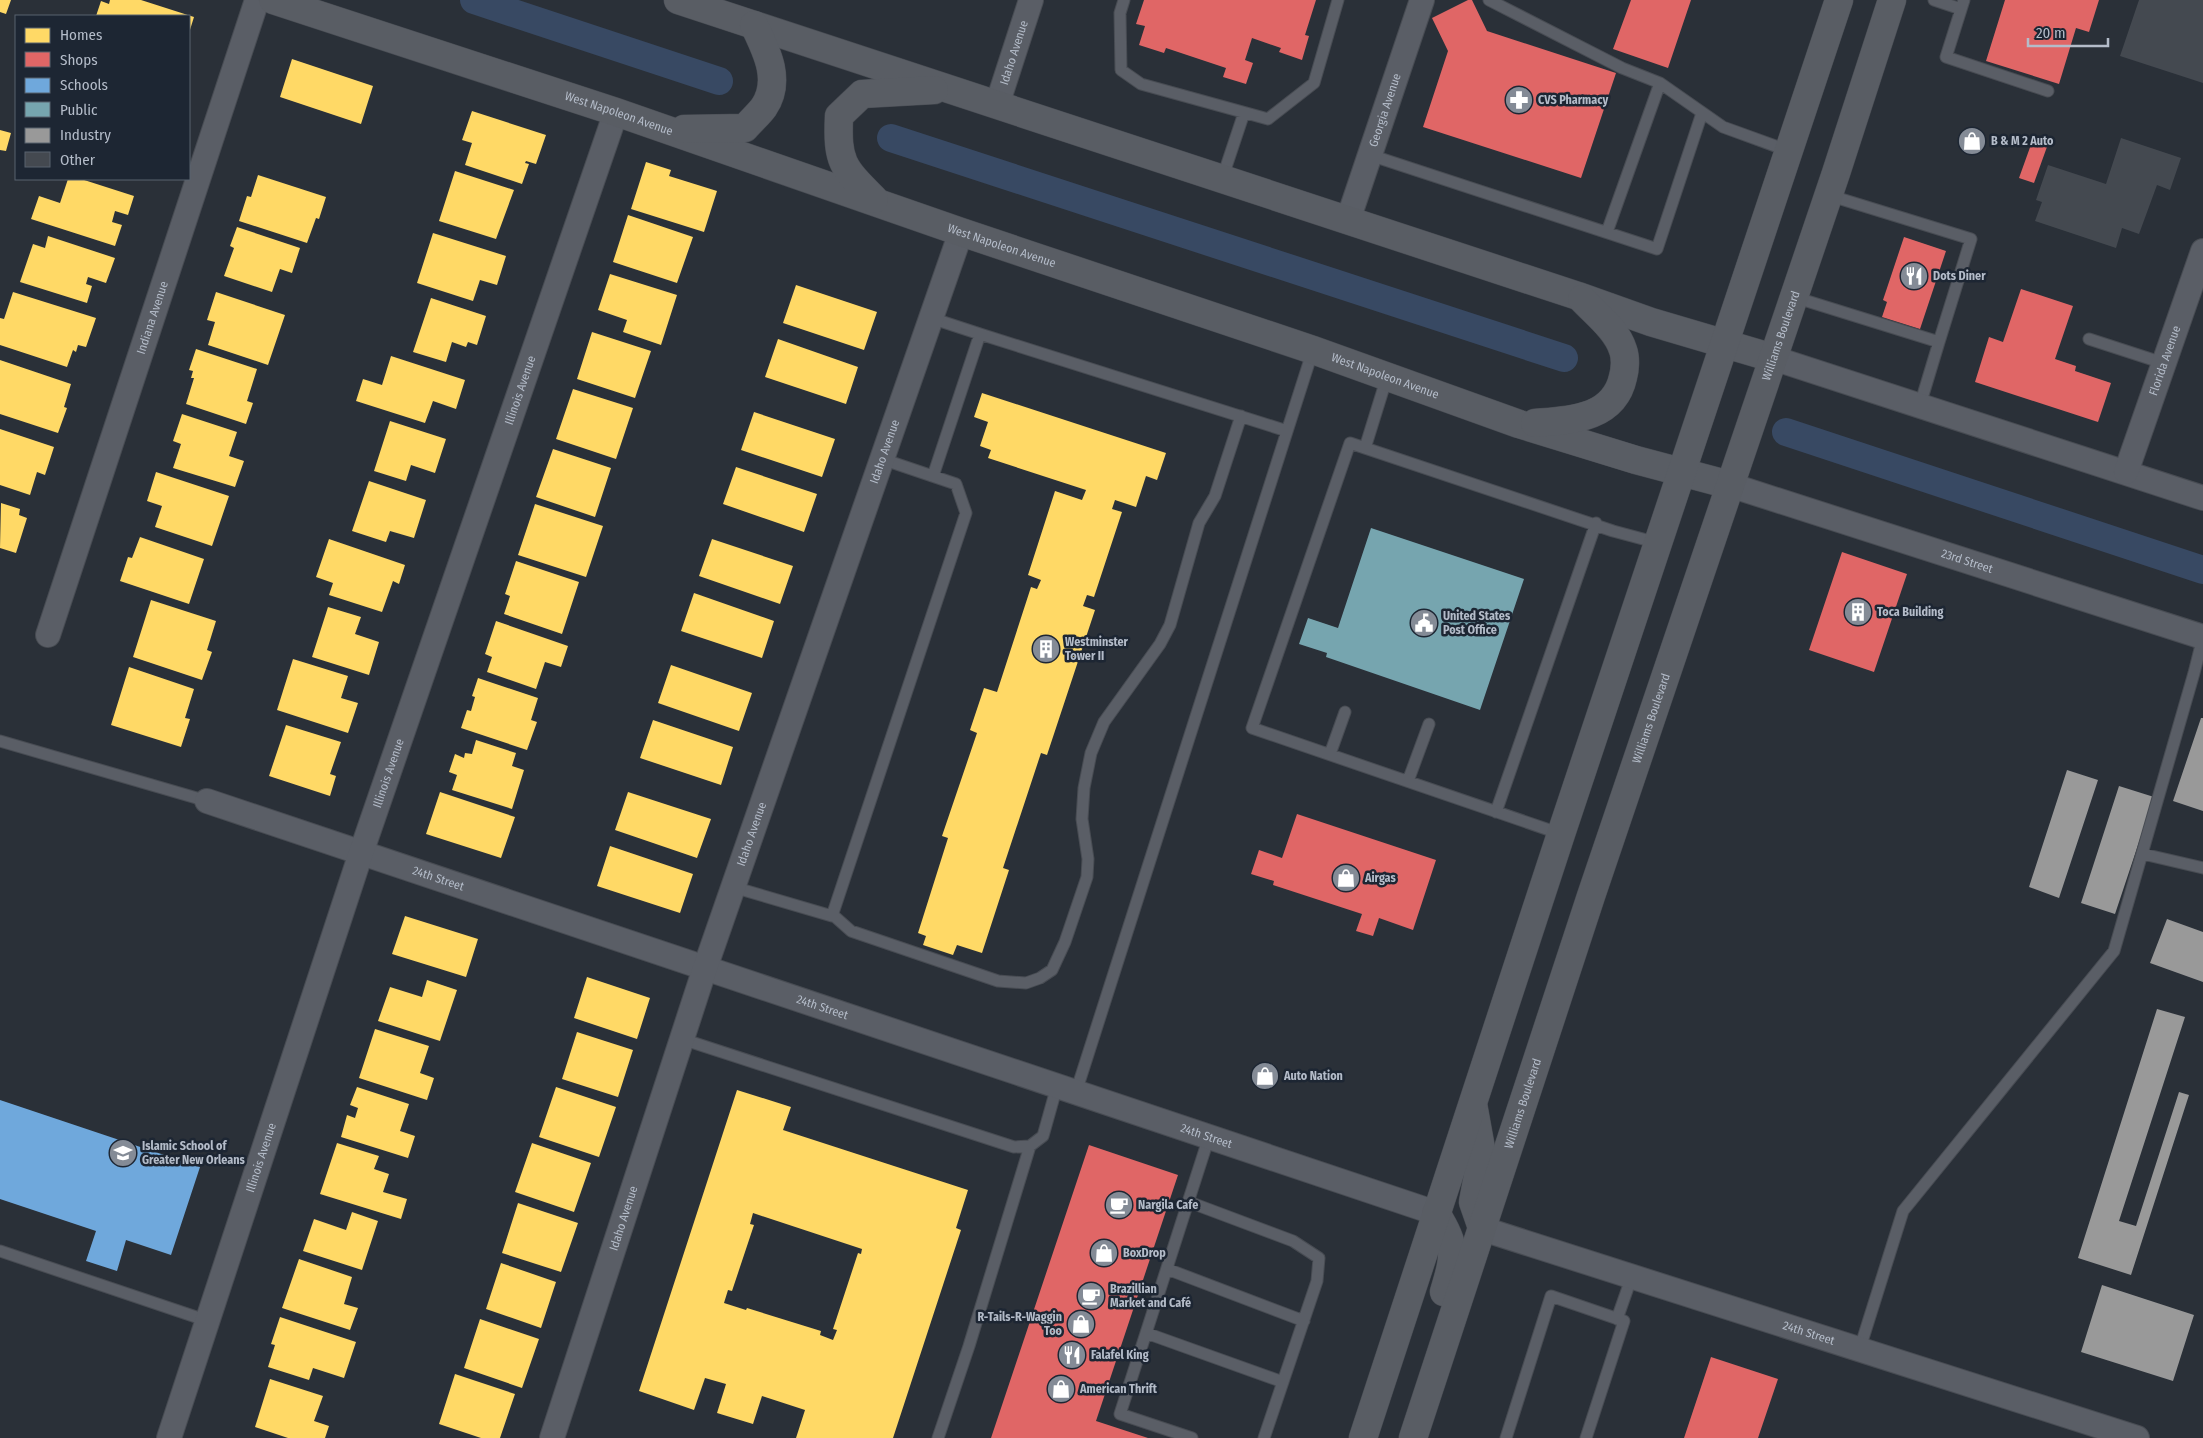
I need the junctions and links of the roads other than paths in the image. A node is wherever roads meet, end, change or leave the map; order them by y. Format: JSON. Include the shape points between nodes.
{"nodes":[{"id":1,"x":257,"y":0,"type":"edge"},
{"id":2,"x":273,"y":0,"type":"edge"},
{"id":3,"x":678,"y":0,"type":"edge"},
{"id":4,"x":1031,"y":0,"type":"edge"},
{"id":5,"x":1124,"y":0,"type":"edge"},
{"id":6,"x":1338,"y":0,"type":"edge"},
{"id":7,"x":1422,"y":0,"type":"edge"},
{"id":8,"x":1489,"y":0,"type":"edge"},
{"id":9,"x":1839,"y":0,"type":"edge"},
{"id":10,"x":1892,"y":0,"type":"edge"},
{"id":11,"x":1934,"y":0,"type":"edge"},
{"id":12,"x":1963,"y":5,"type":"edge"},
{"id":13,"x":754,"y":25,"type":"junction"},
{"id":14,"x":1660,"y":82,"type":"junction"},
{"id":15,"x":950,"y":90,"type":"junction"},
{"id":16,"x":2048,"y":91,"type":"dead end"},
{"id":17,"x":997,"y":105,"type":"junction"},
{"id":18,"x":616,"y":112,"type":"junction"},
{"id":19,"x":1244,"y":113,"type":"junction"},
{"id":20,"x":1702,"y":113,"type":"junction"},
{"id":21,"x":665,"y":130,"type":"junction"},
{"id":22,"x":1789,"y":151,"type":"junction"},
{"id":23,"x":1370,"y":155,"type":"junction"},
{"id":24,"x":1222,"y":179,"type":"junction"},
{"id":25,"x":1828,"y":195,"type":"junction"},
{"id":26,"x":877,"y":203,"type":"junction"},
{"id":27,"x":1348,"y":220,"type":"junction"},
{"id":28,"x":961,"y":232,"type":"junction"},
{"id":29,"x":1607,"y":232,"type":"junction"},
{"id":30,"x":2203,"y":251,"type":"edge"},
{"id":31,"x":1578,"y":296,"type":"junction"},
{"id":32,"x":1794,"y":298,"type":"junction"},
{"id":33,"x":931,"y":318,"type":"junction"},
{"id":34,"x":980,"y":334,"type":"junction"},
{"id":35,"x":2088,"y":339,"type":"dead end"},
{"id":36,"x":1939,"y":342,"type":"junction"},
{"id":37,"x":1725,"y":344,"type":"junction"},
{"id":38,"x":1312,"y":350,"type":"junction"},
{"id":39,"x":1773,"y":358,"type":"junction"},
{"id":40,"x":2163,"y":363,"type":"junction"},
{"id":41,"x":1388,"y":377,"type":"junction"},
{"id":42,"x":1920,"y":405,"type":"junction"},
{"id":43,"x":1242,"y":416,"type":"junction"},
{"id":44,"x":1519,"y":424,"type":"junction"},
{"id":45,"x":1287,"y":431,"type":"junction"},
{"id":46,"x":1365,"y":448,"type":"junction"},
{"id":47,"x":882,"y":458,"type":"junction"},
{"id":48,"x":1682,"y":472,"type":"junction"},
{"id":49,"x":2126,"y":472,"type":"junction"},
{"id":50,"x":933,"y":476,"type":"junction"},
{"id":51,"x":1730,"y":485,"type":"junction"},
{"id":52,"x":2203,"y":498,"type":"edge"},
{"id":53,"x":1596,"y":524,"type":"junction"},
{"id":54,"x":1658,"y":544,"type":"junction"},
{"id":55,"x":48,"y":635,"type":"dead end"},
{"id":56,"x":2203,"y":637,"type":"edge"},
{"id":57,"x":1344,"y":712,"type":"dead end"},
{"id":58,"x":1429,"y":724,"type":"dead end"},
{"id":59,"x":0,"y":741,"type":"edge"},
{"id":60,"x":1330,"y":754,"type":"junction"},
{"id":61,"x":1408,"y":781,"type":"junction"},
{"id":62,"x":207,"y":802,"type":"joint"},
{"id":63,"x":1496,"y":812,"type":"junction"},
{"id":64,"x":1561,"y":834,"type":"junction"},
{"id":65,"x":361,"y":853,"type":"junction"},
{"id":66,"x":2142,"y":854,"type":"junction"},
{"id":67,"x":2203,"y":868,"type":"edge"},
{"id":68,"x":733,"y":887,"type":"junction"},
{"id":69,"x":832,"y":915,"type":"junction"},
{"id":70,"x":705,"y":968,"type":"junction"},
{"id":71,"x":682,"y":1039,"type":"junction"},
{"id":72,"x":1066,"y":1089,"type":"junction"},
{"id":73,"x":1473,"y":1102,"type":"junction"},
{"id":74,"x":1210,"y":1138,"type":"junction"},
{"id":75,"x":1030,"y":1146,"type":"junction"},
{"id":76,"x":1189,"y":1202,"type":"junction"},
{"id":77,"x":1436,"y":1214,"type":"junction"},
{"id":78,"x":1483,"y":1229,"type":"junction"},
{"id":79,"x":0,"y":1251,"type":"edge"},
{"id":80,"x":1167,"y":1269,"type":"junction"},
{"id":81,"x":1632,"y":1276,"type":"junction"},
{"id":82,"x":1617,"y":1319,"type":"junction"},
{"id":83,"x":208,"y":1321,"type":"junction"},
{"id":84,"x":1304,"y":1321,"type":"junction"},
{"id":85,"x":1146,"y":1333,"type":"junction"},
{"id":86,"x":1860,"y":1348,"type":"junction"},
{"id":87,"x":1438,"y":1364,"type":"junction"},
{"id":88,"x":1283,"y":1382,"type":"junction"},
{"id":89,"x":170,"y":1438,"type":"edge"},
{"id":90,"x":552,"y":1438,"type":"edge"},
{"id":91,"x":938,"y":1438,"type":"edge"},
{"id":92,"x":1192,"y":1438,"type":"edge"},
{"id":93,"x":1264,"y":1438,"type":"edge"},
{"id":94,"x":1363,"y":1438,"type":"edge"},
{"id":95,"x":1413,"y":1438,"type":"edge"},
{"id":96,"x":1506,"y":1438,"type":"edge"},
{"id":97,"x":1586,"y":1438,"type":"edge"},
{"id":98,"x":2137,"y":1438,"type":"edge"}],
"edges":[{"from":1,"to":55,"type":"street","name":"Indiana Avenue"},
{"from":2,"to":18,"type":"main road","name":"West Napoleon Avenue"},
{"from":3,"to":13,"type":"main road"},
{"from":4,"to":17,"type":"street","name":"Idaho Avenue"},
{"from":5,"to":19,"type":"lane","via":[[1120,13],[1121,70],[1141,84]]},
{"from":6,"to":19,"type":"lane","via":[[1314,82],[1268,119]]},
{"from":7,"to":23,"type":"street","name":"Georgia Avenue"},
{"from":8,"to":14,"type":"lane","via":[[1622,68]]},
{"from":9,"to":22,"type":"main road"},
{"from":10,"to":25,"type":"main road","name":"Williams Boulevard"},
{"from":11,"to":12,"type":"lane"},
{"from":12,"to":16,"type":"lane","via":[[1946,57]]},
{"from":13,"to":15,"type":"main road"},
{"from":13,"to":21,"type":"main road","via":[[770,59],[771,88],[764,106],[745,128]]},
{"from":14,"to":20,"type":"lane"},
{"from":14,"to":29,"type":"lane"},
{"from":15,"to":17,"type":"main road"},
{"from":15,"to":26,"type":"main road","via":[[862,94],[839,116],[838,146],[847,172]]},
{"from":17,"to":24,"type":"main road"},
{"from":18,"to":21,"type":"main road","name":"West Napoleon Avenue"},
{"from":18,"to":65,"type":"street","name":"Illinois Avenue"},
{"from":19,"to":24,"type":"lane"},
{"from":20,"to":22,"type":"lane","via":[[1723,127]]},
{"from":20,"to":29,"type":"lane","via":[[1657,249]]},
{"from":21,"to":26,"type":"main road","name":"West Napoleon Avenue"},
{"from":22,"to":37,"type":"main road"},
{"from":23,"to":27,"type":"street","name":"Georgia Avenue"},
{"from":23,"to":29,"type":"lane"},
{"from":24,"to":27,"type":"main road"},
{"from":25,"to":32,"type":"main road","name":"Williams Boulevard"},
{"from":25,"to":36,"type":"lane","via":[[1971,239]]},
{"from":26,"to":28,"type":"main road","name":"West Napoleon Avenue"},
{"from":27,"to":31,"type":"main road"},
{"from":28,"to":33,"type":"street","name":"Idaho Avenue"},
{"from":28,"to":38,"type":"main road","name":"West Napoleon Avenue"},
{"from":30,"to":40,"type":"street","name":"Florida Avenue"},
{"from":31,"to":37,"type":"main road"},
{"from":31,"to":44,"type":"main road","via":[[1612,331],[1624,351],[1625,371],[1620,390],[1605,408],[1585,416]]},
{"from":32,"to":36,"type":"lane"},
{"from":32,"to":39,"type":"main road","name":"Williams Boulevard"},
{"from":33,"to":34,"type":"lane"},
{"from":33,"to":47,"type":"street","name":"Idaho Avenue"},
{"from":34,"to":43,"type":"lane"},
{"from":34,"to":50,"type":"lane"},
{"from":35,"to":40,"type":"lane"},
{"from":36,"to":42,"type":"lane"},
{"from":37,"to":39,"type":"main road"},
{"from":37,"to":48,"type":"main road"},
{"from":38,"to":41,"type":"main road","name":"West Napoleon Avenue"},
{"from":38,"to":45,"type":"lane"},
{"from":39,"to":42,"type":"street"},
{"from":39,"to":51,"type":"main road","name":"Williams Boulevard"},
{"from":40,"to":49,"type":"street","name":"Florida Avenue"},
{"from":41,"to":44,"type":"main road","name":"West Napoleon Avenue"},
{"from":41,"to":46,"type":"lane"},
{"from":42,"to":49,"type":"street"},
{"from":43,"to":45,"type":"lane"},
{"from":43,"to":69,"type":"lane","via":[[1215,496],[1199,523],[1170,624],[1160,644],[1104,722],[1091,753],[1082,819],[1088,860],[1086,877],[1065,942],[1052,970],[1026,983],[998,981],[851,931]]},
{"from":44,"to":48,"type":"main road","name":"West Napoleon Avenue"},
{"from":45,"to":72,"type":"lane"},
{"from":46,"to":53,"type":"lane"},
{"from":46,"to":60,"type":"lane","via":[[1350,443],[1252,728]]},
{"from":47,"to":50,"type":"lane"},
{"from":47,"to":68,"type":"street","name":"Idaho Avenue"},
{"from":48,"to":51,"type":"main road","name":"West Napoleon Avenue"},
{"from":48,"to":54,"type":"main road"},
{"from":49,"to":52,"type":"street"},
{"from":50,"to":69,"type":"lane","via":[[956,484],[966,513]]},
{"from":51,"to":56,"type":"street","name":"23rd Street"},
{"from":51,"to":78,"type":"main road","name":"Williams Boulevard","via":[[1594,886]]},
{"from":53,"to":54,"type":"lane"},
{"from":53,"to":63,"type":"lane"},
{"from":54,"to":64,"type":"main road"},
{"from":56,"to":66,"type":"lane"},
{"from":57,"to":60,"type":"lane"},
{"from":58,"to":61,"type":"lane"},
{"from":59,"to":62,"type":"lane"},
{"from":60,"to":61,"type":"lane"},
{"from":61,"to":63,"type":"lane"},
{"from":62,"to":65,"type":"street","name":"24th Street"},
{"from":63,"to":64,"type":"lane"},
{"from":64,"to":73,"type":"main road"},
{"from":65,"to":70,"type":"street","name":"24th Street"},
{"from":65,"to":83,"type":"street","name":"Illinois Avenue"},
{"from":66,"to":67,"type":"lane"},
{"from":66,"to":86,"type":"lane","via":[[2114,951],[1903,1211]]},
{"from":68,"to":69,"type":"lane"},
{"from":68,"to":70,"type":"street","name":"Idaho Avenue"},
{"from":70,"to":71,"type":"street","name":"Idaho Avenue"},
{"from":70,"to":72,"type":"street","name":"24th Street"},
{"from":71,"to":75,"type":"lane","via":[[1014,1148]]},
{"from":71,"to":90,"type":"street","name":"Idaho Avenue"},
{"from":72,"to":74,"type":"street","name":"24th Street"},
{"from":72,"to":75,"type":"lane","via":[[1043,1136]]},
{"from":73,"to":77,"type":"main road"},
{"from":73,"to":78,"type":"main road","via":[[1482,1154],[1473,1202]]},
{"from":74,"to":76,"type":"lane"},
{"from":74,"to":77,"type":"street","name":"24th Street"},
{"from":75,"to":91,"type":"lane"},
{"from":76,"to":80,"type":"lane"},
{"from":76,"to":84,"type":"lane","via":[[1293,1241],[1319,1258],[1317,1281]]},
{"from":77,"to":87,"type":"main road","via":[[1449,1235],[1453,1260],[1431,1337]]},
{"from":77,"to":94,"type":"main road"},
{"from":78,"to":81,"type":"street","name":"24th Street"},
{"from":78,"to":87,"type":"main road","name":"Williams Boulevard"},
{"from":79,"to":83,"type":"lane"},
{"from":80,"to":84,"type":"lane"},
{"from":80,"to":85,"type":"lane"},
{"from":81,"to":82,"type":"lane"},
{"from":81,"to":86,"type":"street","name":"24th Street"},
{"from":82,"to":96,"type":"lane","via":[[1551,1296]]},
{"from":82,"to":97,"type":"lane","via":[[1624,1321]]},
{"from":83,"to":89,"type":"street","name":"Illinois Avenue"},
{"from":84,"to":88,"type":"lane"},
{"from":85,"to":88,"type":"lane"},
{"from":85,"to":92,"type":"lane","via":[[1120,1414]]},
{"from":86,"to":98,"type":"street","name":"24th Street"},
{"from":87,"to":95,"type":"main road","name":"Williams Boulevard"},
{"from":88,"to":93,"type":"lane"}]}
